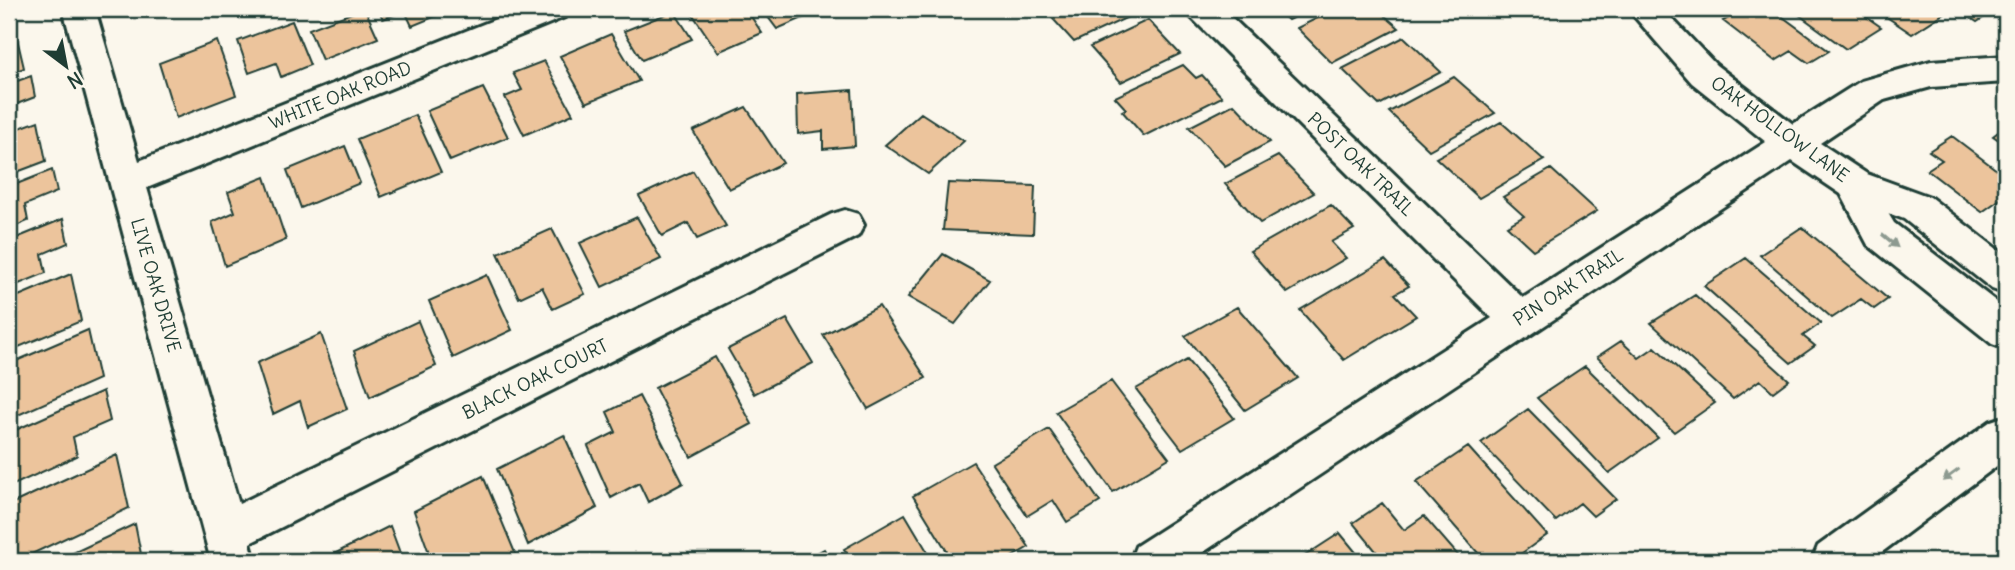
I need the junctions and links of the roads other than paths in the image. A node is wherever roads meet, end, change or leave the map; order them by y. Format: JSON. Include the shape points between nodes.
{"nodes":[{"id":1,"x":79,"y":9,"type":"edge"},
{"id":2,"x":553,"y":9,"type":"edge"},
{"id":3,"x":1203,"y":9,"type":"edge"},
{"id":4,"x":1644,"y":9,"type":"edge"},
{"id":5,"x":2006,"y":69,"type":"edge"},
{"id":6,"x":1791,"y":142,"type":"junction"},
{"id":7,"x":127,"y":181,"type":"junction"},
{"id":8,"x":1854,"y":184,"type":"junction"},
{"id":9,"x":845,"y":225,"type":"dead end"},
{"id":10,"x":2006,"y":278,"type":"edge"},
{"id":11,"x":1519,"y":319,"type":"junction"},
{"id":12,"x":2006,"y":332,"type":"edge"},
{"id":13,"x":2006,"y":435,"type":"edge"},
{"id":14,"x":229,"y":547,"type":"edge"},
{"id":15,"x":1152,"y":561,"type":"edge"},
{"id":16,"x":1834,"y":561,"type":"edge"}],
"edges":[{"from":1,"to":7,"type":"street","name":"LIVE OAK DRIVE"},
{"from":2,"to":7,"type":"street","name":"WHITE OAK ROAD"},
{"from":3,"to":11,"type":"street","name":"POST OAK TRAIL"},
{"from":4,"to":6,"type":"street","name":"OAK HOLLOW LANE","via":[[1704,74]]},
{"from":5,"to":6,"type":"street","name":"PIN OAK TRAIL","via":[[1931,74],[1873,90]]},
{"from":6,"to":8,"type":"street","name":"OAK HOLLOW LANE"},
{"from":6,"to":11,"type":"street","name":"PIN OAK TRAIL"},
{"from":7,"to":14,"type":"street","name":"LIVE OAK DRIVE"},
{"from":8,"to":10,"type":"street","via":[[1917,208]]},
{"from":8,"to":12,"type":"street","name":"OAK HOLLOW LANE","one_way":true,"via":[[1881,234]]},
{"from":9,"to":14,"type":"street","name":"BLACK OAK COURT"},
{"from":11,"to":15,"type":"street","name":"PIN OAK TRAIL"},
{"from":13,"to":16,"type":"street","one_way":true}]}
